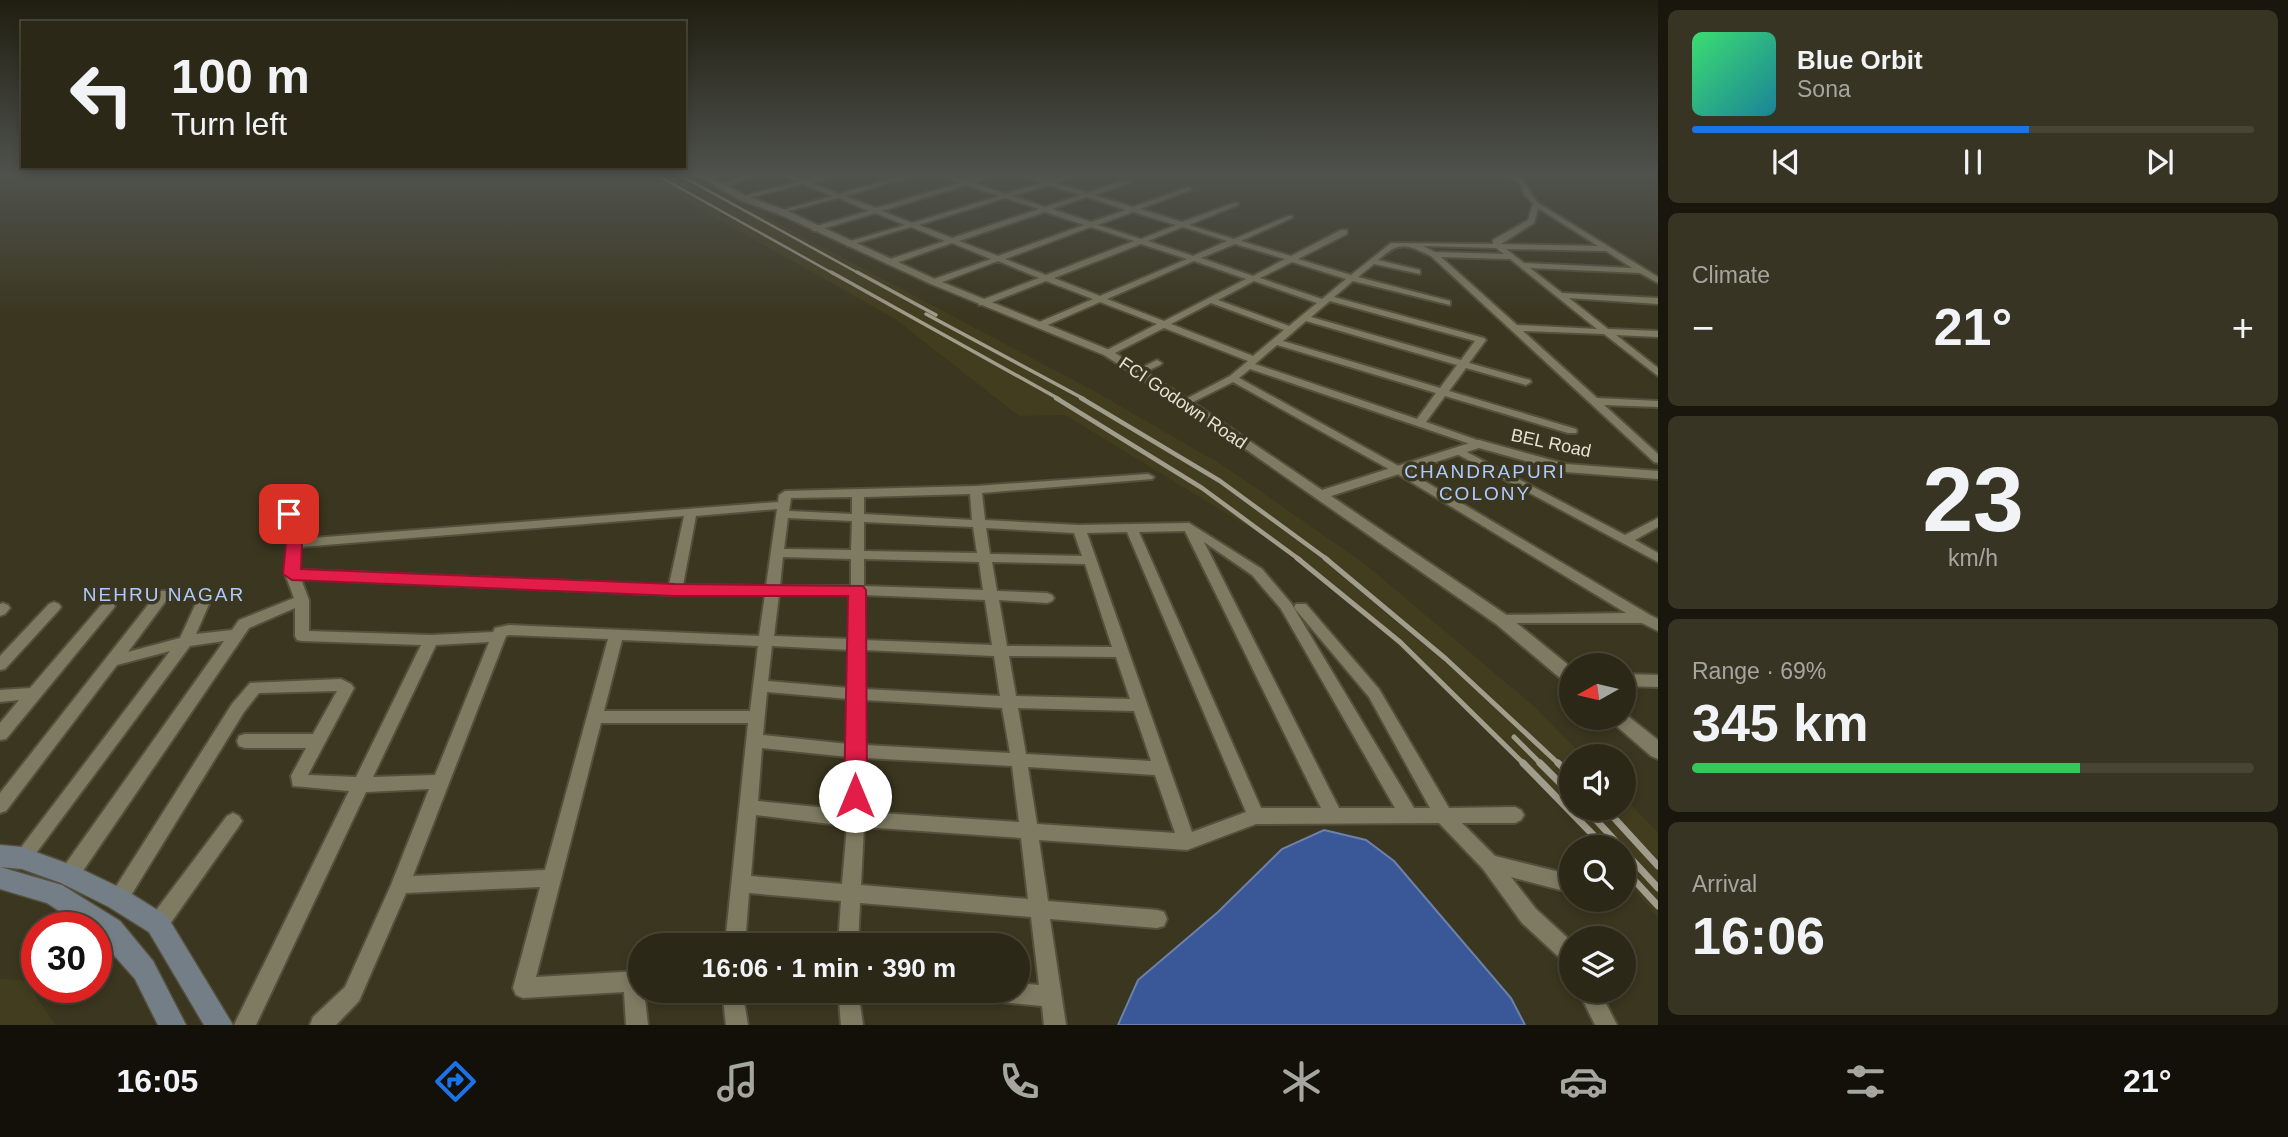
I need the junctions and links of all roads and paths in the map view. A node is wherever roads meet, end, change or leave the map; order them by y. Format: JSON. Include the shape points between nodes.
{"nodes":[{"id":1,"x":802,"y":222,"type":"edge"},
{"id":2,"x":840,"y":222,"type":"edge"},
{"id":3,"x":903,"y":222,"type":"edge"},
{"id":4,"x":926,"y":222,"type":"edge"},
{"id":5,"x":1014,"y":222,"type":"edge"},
{"id":6,"x":1084,"y":222,"type":"edge"},
{"id":7,"x":1102,"y":222,"type":"edge"},
{"id":8,"x":1173,"y":222,"type":"edge"},
{"id":9,"x":1192,"y":222,"type":"edge"},
{"id":10,"x":1279,"y":222,"type":"edge"},
{"id":11,"x":1530,"y":222,"type":"edge"},
{"id":12,"x":1564,"y":222,"type":"edge"},
{"id":13,"x":1094,"y":225,"type":"junction"},
{"id":14,"x":1184,"y":225,"type":"junction"},
{"id":15,"x":913,"y":226,"type":"junction"},
{"id":16,"x":816,"y":229,"type":"junction"},
{"id":17,"x":1344,"y":232,"type":"dead end"},
{"id":18,"x":1235,"y":241,"type":"junction"},
{"id":19,"x":955,"y":242,"type":"junction"},
{"id":20,"x":1142,"y":242,"type":"junction"},
{"id":21,"x":850,"y":244,"type":"junction"},
{"id":22,"x":1411,"y":244,"type":"junction"},
{"id":23,"x":1498,"y":246,"type":"junction"},
{"id":24,"x":1607,"y":249,"type":"junction"},
{"id":25,"x":1434,"y":254,"type":"junction"},
{"id":26,"x":1513,"y":257,"type":"junction"},
{"id":27,"x":1194,"y":259,"type":"junction"},
{"id":28,"x":1292,"y":259,"type":"junction"},
{"id":29,"x":1001,"y":260,"type":"junction"},
{"id":30,"x":1373,"y":261,"type":"junction"},
{"id":31,"x":890,"y":262,"type":"junction"},
{"id":32,"x":1524,"y":265,"type":"junction"},
{"id":33,"x":1643,"y":271,"type":"junction"},
{"id":34,"x":1417,"y":272,"type":"dead end"},
{"id":35,"x":1658,"y":272,"type":"edge"},
{"id":36,"x":1049,"y":278,"type":"junction"},
{"id":37,"x":1253,"y":278,"type":"junction"},
{"id":38,"x":1352,"y":278,"type":"junction"},
{"id":39,"x":1658,"y":281,"type":"edge"},
{"id":40,"x":934,"y":282,"type":"junction"},
{"id":41,"x":1558,"y":295,"type":"junction"},
{"id":42,"x":1103,"y":299,"type":"junction"},
{"id":43,"x":1210,"y":300,"type":"junction"},
{"id":44,"x":1326,"y":300,"type":"junction"},
{"id":45,"x":1658,"y":300,"type":"edge"},
{"id":46,"x":982,"y":303,"type":"junction"},
{"id":47,"x":1447,"y":303,"type":"dead end"},
{"id":48,"x":1304,"y":318,"type":"junction"},
{"id":49,"x":1040,"y":324,"type":"junction"},
{"id":50,"x":1164,"y":324,"type":"junction"},
{"id":51,"x":1514,"y":328,"type":"junction"},
{"id":52,"x":1291,"y":330,"type":"junction"},
{"id":53,"x":1606,"y":332,"type":"junction"},
{"id":54,"x":1658,"y":334,"type":"edge"},
{"id":55,"x":1276,"y":342,"type":"junction"},
{"id":56,"x":1108,"y":353,"type":"junction"},
{"id":57,"x":1157,"y":363,"type":"dead end"},
{"id":58,"x":1252,"y":363,"type":"junction"},
{"id":59,"x":1465,"y":364,"type":"junction"},
{"id":60,"x":1138,"y":372,"type":"junction"},
{"id":61,"x":1658,"y":373,"type":"edge"},
{"id":62,"x":1233,"y":378,"type":"junction"},
{"id":63,"x":1526,"y":382,"type":"dead end"},
{"id":64,"x":1443,"y":393,"type":"junction"},
{"id":65,"x":1594,"y":401,"type":"junction"},
{"id":66,"x":1185,"y":402,"type":"junction"},
{"id":67,"x":1658,"y":404,"type":"edge"},
{"id":68,"x":1419,"y":425,"type":"junction"},
{"id":69,"x":1572,"y":431,"type":"dead end"},
{"id":70,"x":1479,"y":444,"type":"junction"},
{"id":71,"x":1459,"y":451,"type":"junction"},
{"id":72,"x":1658,"y":460,"type":"edge"},
{"id":73,"x":1400,"y":471,"type":"junction"},
{"id":74,"x":1658,"y":475,"type":"edge"},
{"id":75,"x":1148,"y":477,"type":"dead end"},
{"id":76,"x":976,"y":489,"type":"junction"},
{"id":77,"x":858,"y":494,"type":"junction"},
{"id":78,"x":1319,"y":495,"type":"junction"},
{"id":79,"x":784,"y":510,"type":"junction"},
{"id":80,"x":691,"y":511,"type":"junction"},
{"id":81,"x":289,"y":514,"type":"dead end"},
{"id":82,"x":857,"y":516,"type":"junction"},
{"id":83,"x":1658,"y":522,"type":"edge"},
{"id":84,"x":979,"y":526,"type":"junction"},
{"id":85,"x":1189,"y":527,"type":"junction"},
{"id":86,"x":1079,"y":529,"type":"junction"},
{"id":87,"x":1132,"y":529,"type":"junction"},
{"id":88,"x":1625,"y":540,"type":"junction"},
{"id":89,"x":294,"y":543,"type":"junction"},
{"id":90,"x":779,"y":553,"type":"junction"},
{"id":91,"x":857,"y":555,"type":"junction"},
{"id":92,"x":984,"y":557,"type":"junction"},
{"id":93,"x":1658,"y":558,"type":"edge"},
{"id":94,"x":1088,"y":560,"type":"junction"},
{"id":95,"x":292,"y":574,"type":"junction"},
{"id":96,"x":675,"y":590,"type":"junction"},
{"id":97,"x":773,"y":590,"type":"junction"},
{"id":98,"x":857,"y":590,"type":"junction"},
{"id":99,"x":164,"y":594,"type":"dead end"},
{"id":100,"x":991,"y":596,"type":"junction"},
{"id":101,"x":1047,"y":598,"type":"dead end"},
{"id":102,"x":302,"y":600,"type":"junction"},
{"id":103,"x":202,"y":604,"type":"dead end"},
{"id":104,"x":108,"y":606,"type":"dead end"},
{"id":105,"x":54,"y":607,"type":"dead end"},
{"id":106,"x":1301,"y":607,"type":"dead end"},
{"id":107,"x":1502,"y":620,"type":"junction"},
{"id":108,"x":1655,"y":620,"type":"edge"},
{"id":109,"x":238,"y":635,"type":"junction"},
{"id":110,"x":616,"y":636,"type":"junction"},
{"id":111,"x":496,"y":637,"type":"junction"},
{"id":112,"x":431,"y":640,"type":"junction"},
{"id":113,"x":765,"y":640,"type":"junction"},
{"id":114,"x":185,"y":642,"type":"junction"},
{"id":115,"x":856,"y":645,"type":"junction"},
{"id":116,"x":1000,"y":651,"type":"junction"},
{"id":117,"x":1120,"y":652,"type":"junction"},
{"id":118,"x":112,"y":661,"type":"junction"},
{"id":119,"x":0,"y":665,"type":"edge"},
{"id":120,"x":1559,"y":668,"type":"edge"},
{"id":121,"x":1636,"y":680,"type":"edge"},
{"id":122,"x":1658,"y":681,"type":"edge"},
{"id":123,"x":760,"y":686,"type":"junction"},
{"id":124,"x":35,"y":693,"type":"junction"},
{"id":125,"x":856,"y":695,"type":"junction"},
{"id":126,"x":0,"y":696,"type":"edge"},
{"id":127,"x":1009,"y":704,"type":"junction"},
{"id":128,"x":1140,"y":705,"type":"junction"},
{"id":129,"x":594,"y":716,"type":"junction"},
{"id":130,"x":756,"y":718,"type":"junction"},
{"id":131,"x":1633,"y":730,"type":"edge"},
{"id":132,"x":0,"y":734,"type":"edge"},
{"id":133,"x":245,"y":741,"type":"dead end"},
{"id":134,"x":318,"y":741,"type":"junction"},
{"id":135,"x":754,"y":741,"type":"junction"},
{"id":136,"x":855,"y":751,"type":"junction"},
{"id":137,"x":1658,"y":751,"type":"edge"},
{"id":138,"x":1019,"y":760,"type":"junction"},
{"id":139,"x":1161,"y":768,"type":"junction"},
{"id":140,"x":439,"y":782,"type":"junction"},
{"id":141,"x":362,"y":785,"type":"junction"},
{"id":142,"x":0,"y":806,"type":"edge"},
{"id":143,"x":748,"y":807,"type":"junction"},
{"id":144,"x":1408,"y":814,"type":"junction"},
{"id":145,"x":1515,"y":815,"type":"dead end"},
{"id":146,"x":1256,"y":816,"type":"junction"},
{"id":147,"x":1334,"y":816,"type":"junction"},
{"id":148,"x":1444,"y":816,"type":"junction"},
{"id":149,"x":856,"y":819,"type":"junction"},
{"id":150,"x":233,"y":821,"type":"dead end"},
{"id":151,"x":1029,"y":831,"type":"junction"},
{"id":152,"x":1187,"y":842,"type":"junction"},
{"id":153,"x":11,"y":858,"type":"edge"},
{"id":154,"x":1490,"y":863,"type":"junction"},
{"id":155,"x":69,"y":875,"type":"junction"},
{"id":156,"x":0,"y":878,"type":"edge"},
{"id":157,"x":551,"y":878,"type":"junction"},
{"id":158,"x":1559,"y":881,"type":"edge"},
{"id":159,"x":742,"y":884,"type":"junction"},
{"id":160,"x":400,"y":885,"type":"junction"},
{"id":161,"x":850,"y":891,"type":"junction"},
{"id":162,"x":118,"y":898,"type":"junction"},
{"id":163,"x":1040,"y":909,"type":"junction"},
{"id":164,"x":1157,"y":919,"type":"dead end"},
{"id":165,"x":158,"y":925,"type":"junction"},
{"id":166,"x":736,"y":933,"type":"edge"},
{"id":167,"x":848,"y":933,"type":"edge"},
{"id":168,"x":1559,"y":944,"type":"edge"},
{"id":169,"x":628,"y":982,"type":"edge"},
{"id":170,"x":1030,"y":994,"type":"edge"},
{"id":171,"x":1051,"y":996,"type":"junction"},
{"id":172,"x":637,"y":1003,"type":"edge"},
{"id":173,"x":734,"y":1003,"type":"edge"},
{"id":174,"x":849,"y":1003,"type":"edge"},
{"id":175,"x":1595,"y":1003,"type":"edge"},
{"id":176,"x":172,"y":1025,"type":"edge"},
{"id":177,"x":219,"y":1025,"type":"edge"},
{"id":178,"x":245,"y":1025,"type":"edge"},
{"id":179,"x":321,"y":1025,"type":"edge"},
{"id":180,"x":637,"y":1025,"type":"edge"},
{"id":181,"x":737,"y":1025,"type":"edge"},
{"id":182,"x":852,"y":1025,"type":"edge"},
{"id":183,"x":1055,"y":1025,"type":"edge"},
{"id":184,"x":1606,"y":1025,"type":"edge"}],
"edges":[{"from":1,"to":16,"type":"street","name":"FCI Godown Road"},
{"from":2,"to":16,"type":"street"},
{"from":3,"to":15,"type":"street"},
{"from":4,"to":15,"type":"street"},
{"from":5,"to":19,"type":"street"},
{"from":6,"to":13,"type":"street"},
{"from":7,"to":13,"type":"street"},
{"from":8,"to":14,"type":"street"},
{"from":9,"to":14,"type":"street"},
{"from":10,"to":18,"type":"street"},
{"from":11,"to":23,"type":"street","via":[[1496,242]]},
{"from":12,"to":24,"type":"street"},
{"from":13,"to":20,"type":"street"},
{"from":13,"to":29,"type":"street"},
{"from":14,"to":18,"type":"street"},
{"from":14,"to":20,"type":"street"},
{"from":15,"to":19,"type":"street"},
{"from":15,"to":21,"type":"street"},
{"from":16,"to":21,"type":"street","name":"FCI Godown Road"},
{"from":17,"to":28,"type":"street"},
{"from":18,"to":27,"type":"street"},
{"from":18,"to":28,"type":"street"},
{"from":19,"to":29,"type":"street"},
{"from":19,"to":31,"type":"street"},
{"from":20,"to":27,"type":"street"},
{"from":20,"to":36,"type":"street"},
{"from":21,"to":31,"type":"street","name":"FCI Godown Road"},
{"from":22,"to":23,"type":"street"},
{"from":22,"to":25,"type":"street"},
{"from":22,"to":30,"type":"street","via":[[1391,246]]},
{"from":23,"to":24,"type":"street"},
{"from":23,"to":26,"type":"street"},
{"from":24,"to":33,"type":"street"},
{"from":25,"to":26,"type":"street"},
{"from":25,"to":51,"type":"street"},
{"from":26,"to":32,"type":"street"},
{"from":27,"to":37,"type":"street"},
{"from":27,"to":42,"type":"street"},
{"from":28,"to":37,"type":"street"},
{"from":28,"to":38,"type":"street"},
{"from":29,"to":36,"type":"street"},
{"from":29,"to":40,"type":"street"},
{"from":30,"to":34,"type":"street"},
{"from":30,"to":38,"type":"street"},
{"from":31,"to":40,"type":"street","name":"FCI Godown Road"},
{"from":32,"to":33,"type":"street"},
{"from":32,"to":41,"type":"street"},
{"from":33,"to":35,"type":"street"},
{"from":33,"to":39,"type":"street"},
{"from":36,"to":42,"type":"street"},
{"from":36,"to":46,"type":"street"},
{"from":37,"to":43,"type":"street"},
{"from":37,"to":44,"type":"street"},
{"from":38,"to":44,"type":"street"},
{"from":38,"to":47,"type":"street"},
{"from":40,"to":46,"type":"street","name":"FCI Godown Road"},
{"from":41,"to":45,"type":"street"},
{"from":41,"to":53,"type":"street"},
{"from":42,"to":49,"type":"street"},
{"from":42,"to":50,"type":"street"},
{"from":43,"to":50,"type":"street"},
{"from":43,"to":52,"type":"street"},
{"from":44,"to":48,"type":"street"},
{"from":44,"to":59,"type":"street","via":[[1478,338],[1482,341]]},
{"from":46,"to":49,"type":"street","name":"FCI Godown Road"},
{"from":48,"to":52,"type":"street"},
{"from":48,"to":59,"type":"street"},
{"from":49,"to":56,"type":"street","name":"FCI Godown Road"},
{"from":50,"to":56,"type":"street"},
{"from":50,"to":58,"type":"street"},
{"from":51,"to":53,"type":"street"},
{"from":51,"to":65,"type":"street"},
{"from":52,"to":55,"type":"street"},
{"from":53,"to":54,"type":"street"},
{"from":53,"to":61,"type":"street"},
{"from":55,"to":58,"type":"street"},
{"from":55,"to":64,"type":"street"},
{"from":56,"to":60,"type":"street","name":"FCI Godown Road"},
{"from":57,"to":60,"type":"street"},
{"from":58,"to":62,"type":"street"},
{"from":58,"to":68,"type":"street"},
{"from":59,"to":63,"type":"street"},
{"from":59,"to":64,"type":"street"},
{"from":60,"to":66,"type":"street","name":"FCI Godown Road"},
{"from":62,"to":66,"type":"street"},
{"from":62,"to":73,"type":"street"},
{"from":64,"to":68,"type":"street"},
{"from":64,"to":69,"type":"street"},
{"from":65,"to":67,"type":"street"},
{"from":65,"to":72,"type":"street"},
{"from":66,"to":78,"type":"street","name":"FCI Godown Road"},
{"from":68,"to":70,"type":"street"},
{"from":70,"to":71,"type":"street"},
{"from":70,"to":74,"type":"street","name":"BEL Road","via":[[1565,468]]},
{"from":71,"to":73,"type":"street"},
{"from":71,"to":88,"type":"street"},
{"from":73,"to":78,"type":"street"},
{"from":73,"to":108,"type":"street"},
{"from":75,"to":76,"type":"street"},
{"from":76,"to":77,"type":"street"},
{"from":76,"to":84,"type":"street"},
{"from":77,"to":79,"type":"street","via":[[785,495]]},
{"from":77,"to":82,"type":"street"},
{"from":78,"to":107,"type":"street","name":"FCI Godown Road"},
{"from":79,"to":80,"type":"street"},
{"from":79,"to":82,"type":"street"},
{"from":79,"to":90,"type":"street"},
{"from":80,"to":89,"type":"street"},
{"from":80,"to":96,"type":"street"},
{"from":81,"to":89,"type":"street"},
{"from":82,"to":84,"type":"street"},
{"from":82,"to":91,"type":"street"},
{"from":83,"to":88,"type":"street"},
{"from":84,"to":86,"type":"street"},
{"from":84,"to":92,"type":"street"},
{"from":85,"to":87,"type":"street"},
{"from":85,"to":144,"type":"street","via":[[1258,572],[1286,606]]},
{"from":85,"to":147,"type":"street"},
{"from":86,"to":87,"type":"street"},
{"from":86,"to":94,"type":"street"},
{"from":87,"to":146,"type":"street"},
{"from":88,"to":93,"type":"street"},
{"from":89,"to":95,"type":"street"},
{"from":90,"to":91,"type":"street"},
{"from":90,"to":97,"type":"street"},
{"from":91,"to":92,"type":"street"},
{"from":91,"to":98,"type":"street"},
{"from":92,"to":94,"type":"street"},
{"from":92,"to":100,"type":"street"},
{"from":94,"to":117,"type":"street"},
{"from":95,"to":96,"type":"street"},
{"from":95,"to":102,"type":"street"},
{"from":96,"to":97,"type":"street"},
{"from":97,"to":98,"type":"street"},
{"from":97,"to":113,"type":"street"},
{"from":98,"to":100,"type":"street"},
{"from":98,"to":115,"type":"street"},
{"from":99,"to":118,"type":"street"},
{"from":100,"to":101,"type":"street"},
{"from":100,"to":116,"type":"street"},
{"from":102,"to":109,"type":"street","via":[[244,624]]},
{"from":102,"to":112,"type":"street","via":[[302,636]]},
{"from":103,"to":114,"type":"street"},
{"from":104,"to":124,"type":"street"},
{"from":105,"to":119,"type":"street"},
{"from":106,"to":148,"type":"street","via":[[1374,693]]},
{"from":107,"to":108,"type":"street"},
{"from":107,"to":120,"type":"street","name":"FCI Godown Road"},
{"from":109,"to":114,"type":"street"},
{"from":109,"to":155,"type":"street"},
{"from":110,"to":111,"type":"street","via":[[509,630]]},
{"from":110,"to":113,"type":"street"},
{"from":110,"to":129,"type":"street"},
{"from":111,"to":112,"type":"street"},
{"from":111,"to":140,"type":"street"},
{"from":112,"to":141,"type":"street"},
{"from":113,"to":115,"type":"street"},
{"from":113,"to":123,"type":"street"},
{"from":114,"to":118,"type":"street"},
{"from":114,"to":153,"type":"street"},
{"from":115,"to":116,"type":"street"},
{"from":115,"to":125,"type":"street"},
{"from":116,"to":117,"type":"street"},
{"from":116,"to":127,"type":"street"},
{"from":117,"to":128,"type":"street"},
{"from":118,"to":142,"type":"street"},
{"from":121,"to":122,"type":"street"},
{"from":123,"to":125,"type":"street"},
{"from":123,"to":130,"type":"street"},
{"from":124,"to":126,"type":"street"},
{"from":124,"to":132,"type":"street"},
{"from":125,"to":127,"type":"street"},
{"from":125,"to":136,"type":"street"},
{"from":127,"to":128,"type":"street"},
{"from":127,"to":138,"type":"street"},
{"from":128,"to":139,"type":"street"},
{"from":129,"to":130,"type":"street"},
{"from":129,"to":157,"type":"street"},
{"from":130,"to":135,"type":"street"},
{"from":131,"to":137,"type":"street"},
{"from":133,"to":134,"type":"street"},
{"from":134,"to":141,"type":"street","via":[[299,781]]},
{"from":134,"to":162,"type":"street","via":[[344,686],[252,689]]},
{"from":135,"to":136,"type":"street"},
{"from":135,"to":143,"type":"street"},
{"from":136,"to":138,"type":"street"},
{"from":136,"to":149,"type":"street"},
{"from":138,"to":139,"type":"street"},
{"from":138,"to":151,"type":"street"},
{"from":139,"to":152,"type":"street"},
{"from":140,"to":141,"type":"street"},
{"from":140,"to":160,"type":"street"},
{"from":141,"to":178,"type":"street"},
{"from":143,"to":149,"type":"street"},
{"from":143,"to":159,"type":"street"},
{"from":144,"to":147,"type":"street"},
{"from":144,"to":148,"type":"street"},
{"from":145,"to":148,"type":"street"},
{"from":146,"to":147,"type":"street"},
{"from":146,"to":152,"type":"street"},
{"from":148,"to":154,"type":"street"},
{"from":149,"to":151,"type":"street"},
{"from":149,"to":161,"type":"street"},
{"from":150,"to":165,"type":"street"},
{"from":151,"to":152,"type":"street"},
{"from":151,"to":163,"type":"street"},
{"from":153,"to":155,"type":"main road"},
{"from":154,"to":158,"type":"street"},
{"from":154,"to":168,"type":"street","via":[[1529,916]]},
{"from":155,"to":162,"type":"main road"},
{"from":156,"to":176,"type":"main road","via":[[53,892],[111,930],[144,970]]},
{"from":157,"to":160,"type":"street"},
{"from":157,"to":169,"type":"street","via":[[523,988]]},
{"from":159,"to":161,"type":"street"},
{"from":159,"to":166,"type":"street"},
{"from":160,"to":179,"type":"street","via":[[352,994]]},
{"from":161,"to":163,"type":"street"},
{"from":161,"to":167,"type":"street"},
{"from":162,"to":165,"type":"main road"},
{"from":163,"to":164,"type":"street"},
{"from":163,"to":171,"type":"street"},
{"from":165,"to":177,"type":"main road"},
{"from":170,"to":171,"type":"street"},
{"from":171,"to":183,"type":"street"},
{"from":172,"to":180,"type":"street"},
{"from":173,"to":181,"type":"street"},
{"from":174,"to":182,"type":"street"},
{"from":175,"to":184,"type":"street"}]}
